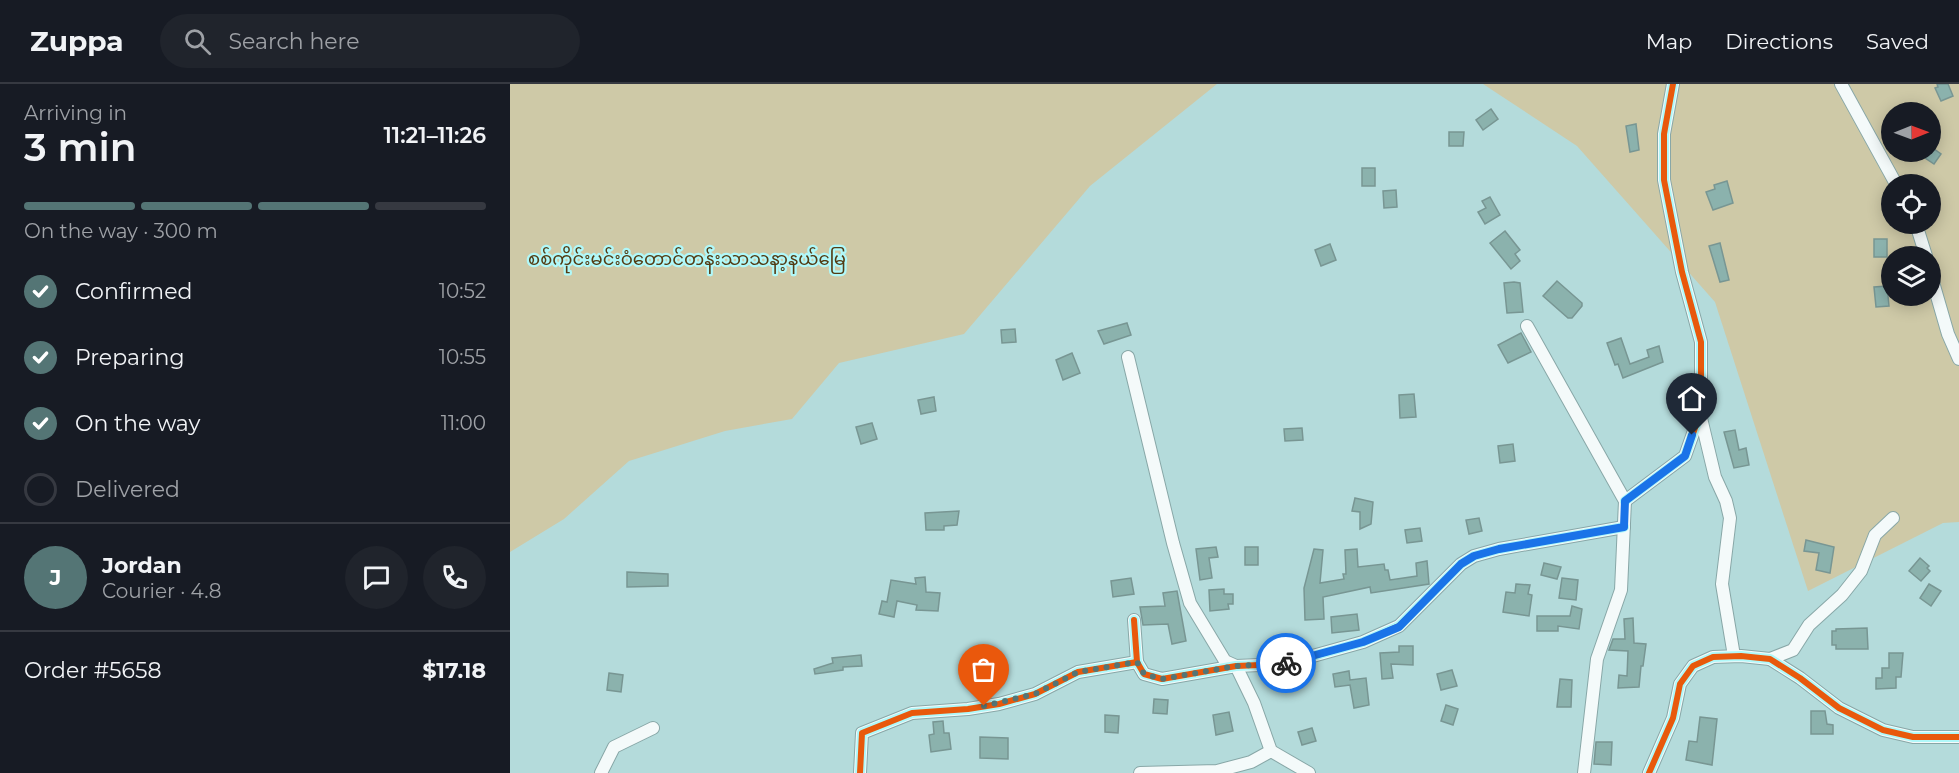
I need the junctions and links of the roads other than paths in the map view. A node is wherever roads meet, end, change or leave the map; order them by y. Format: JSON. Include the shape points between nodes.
{"nodes":[{"id":1,"x":1673,"y":84,"type":"edge"},
{"id":2,"x":1841,"y":84,"type":"edge"},
{"id":3,"x":1890,"y":174,"type":"edge"},
{"id":4,"x":1940,"y":306,"type":"edge"},
{"id":5,"x":1527,"y":326,"type":"dead end"},
{"id":6,"x":1128,"y":357,"type":"dead end"},
{"id":7,"x":1959,"y":359,"type":"edge"},
{"id":8,"x":1700,"y":413,"type":"junction"},
{"id":9,"x":1625,"y":501,"type":"junction"},
{"id":10,"x":1893,"y":518,"type":"dead end"},
{"id":11,"x":1624,"y":527,"type":"junction"},
{"id":12,"x":1134,"y":620,"type":"dead end"},
{"id":13,"x":1734,"y":656,"type":"junction"},
{"id":14,"x":1770,"y":659,"type":"junction"},
{"id":15,"x":1137,"y":662,"type":"junction"},
{"id":16,"x":1236,"y":666,"type":"junction"},
{"id":17,"x":653,"y":728,"type":"dead end"},
{"id":18,"x":1959,"y":737,"type":"edge"},
{"id":19,"x":1271,"y":751,"type":"junction"},
{"id":20,"x":1210,"y":772,"type":"edge"},
{"id":21,"x":601,"y":773,"type":"edge"},
{"id":22,"x":860,"y":773,"type":"edge"},
{"id":23,"x":1140,"y":773,"type":"edge"},
{"id":24,"x":1309,"y":773,"type":"edge"},
{"id":25,"x":1584,"y":773,"type":"edge"},
{"id":26,"x":1650,"y":773,"type":"edge"}],
"edges":[{"from":1,"to":8,"type":"street","via":[[1664,134],[1664,180],[1701,342]]},
{"from":2,"to":3,"type":"street"},
{"from":4,"to":7,"type":"street"},
{"from":5,"to":9,"type":"street"},
{"from":6,"to":16,"type":"street","via":[[1190,603],[1225,661]]},
{"from":8,"to":9,"type":"street","via":[[1685,456]]},
{"from":8,"to":13,"type":"street","via":[[1715,477],[1730,518],[1722,584]]},
{"from":9,"to":11,"type":"street"},
{"from":10,"to":14,"type":"street","via":[[1875,534],[1861,571],[1842,595],[1809,625],[1793,651]]},
{"from":11,"to":16,"type":"street","via":[[1474,556],[1461,564],[1399,627],[1363,642],[1284,664]]},
{"from":11,"to":25,"type":"street","via":[[1621,590],[1597,659]]},
{"from":12,"to":15,"type":"street"},
{"from":13,"to":14,"type":"street"},
{"from":13,"to":26,"type":"street","via":[[1713,657],[1693,666],[1680,684],[1673,718]]},
{"from":14,"to":18,"type":"street","via":[[1839,708],[1883,730],[1913,737]]},
{"from":15,"to":16,"type":"street","via":[[1144,674],[1162,679]]},
{"from":15,"to":22,"type":"street","via":[[1078,672],[1035,694],[999,704],[912,713],[862,733]]},
{"from":16,"to":19,"type":"street"},
{"from":17,"to":21,"type":"street","via":[[614,747]]},
{"from":19,"to":20,"type":"street","via":[[1251,762]]},
{"from":19,"to":24,"type":"street"},
{"from":20,"to":23,"type":"street"}]}
